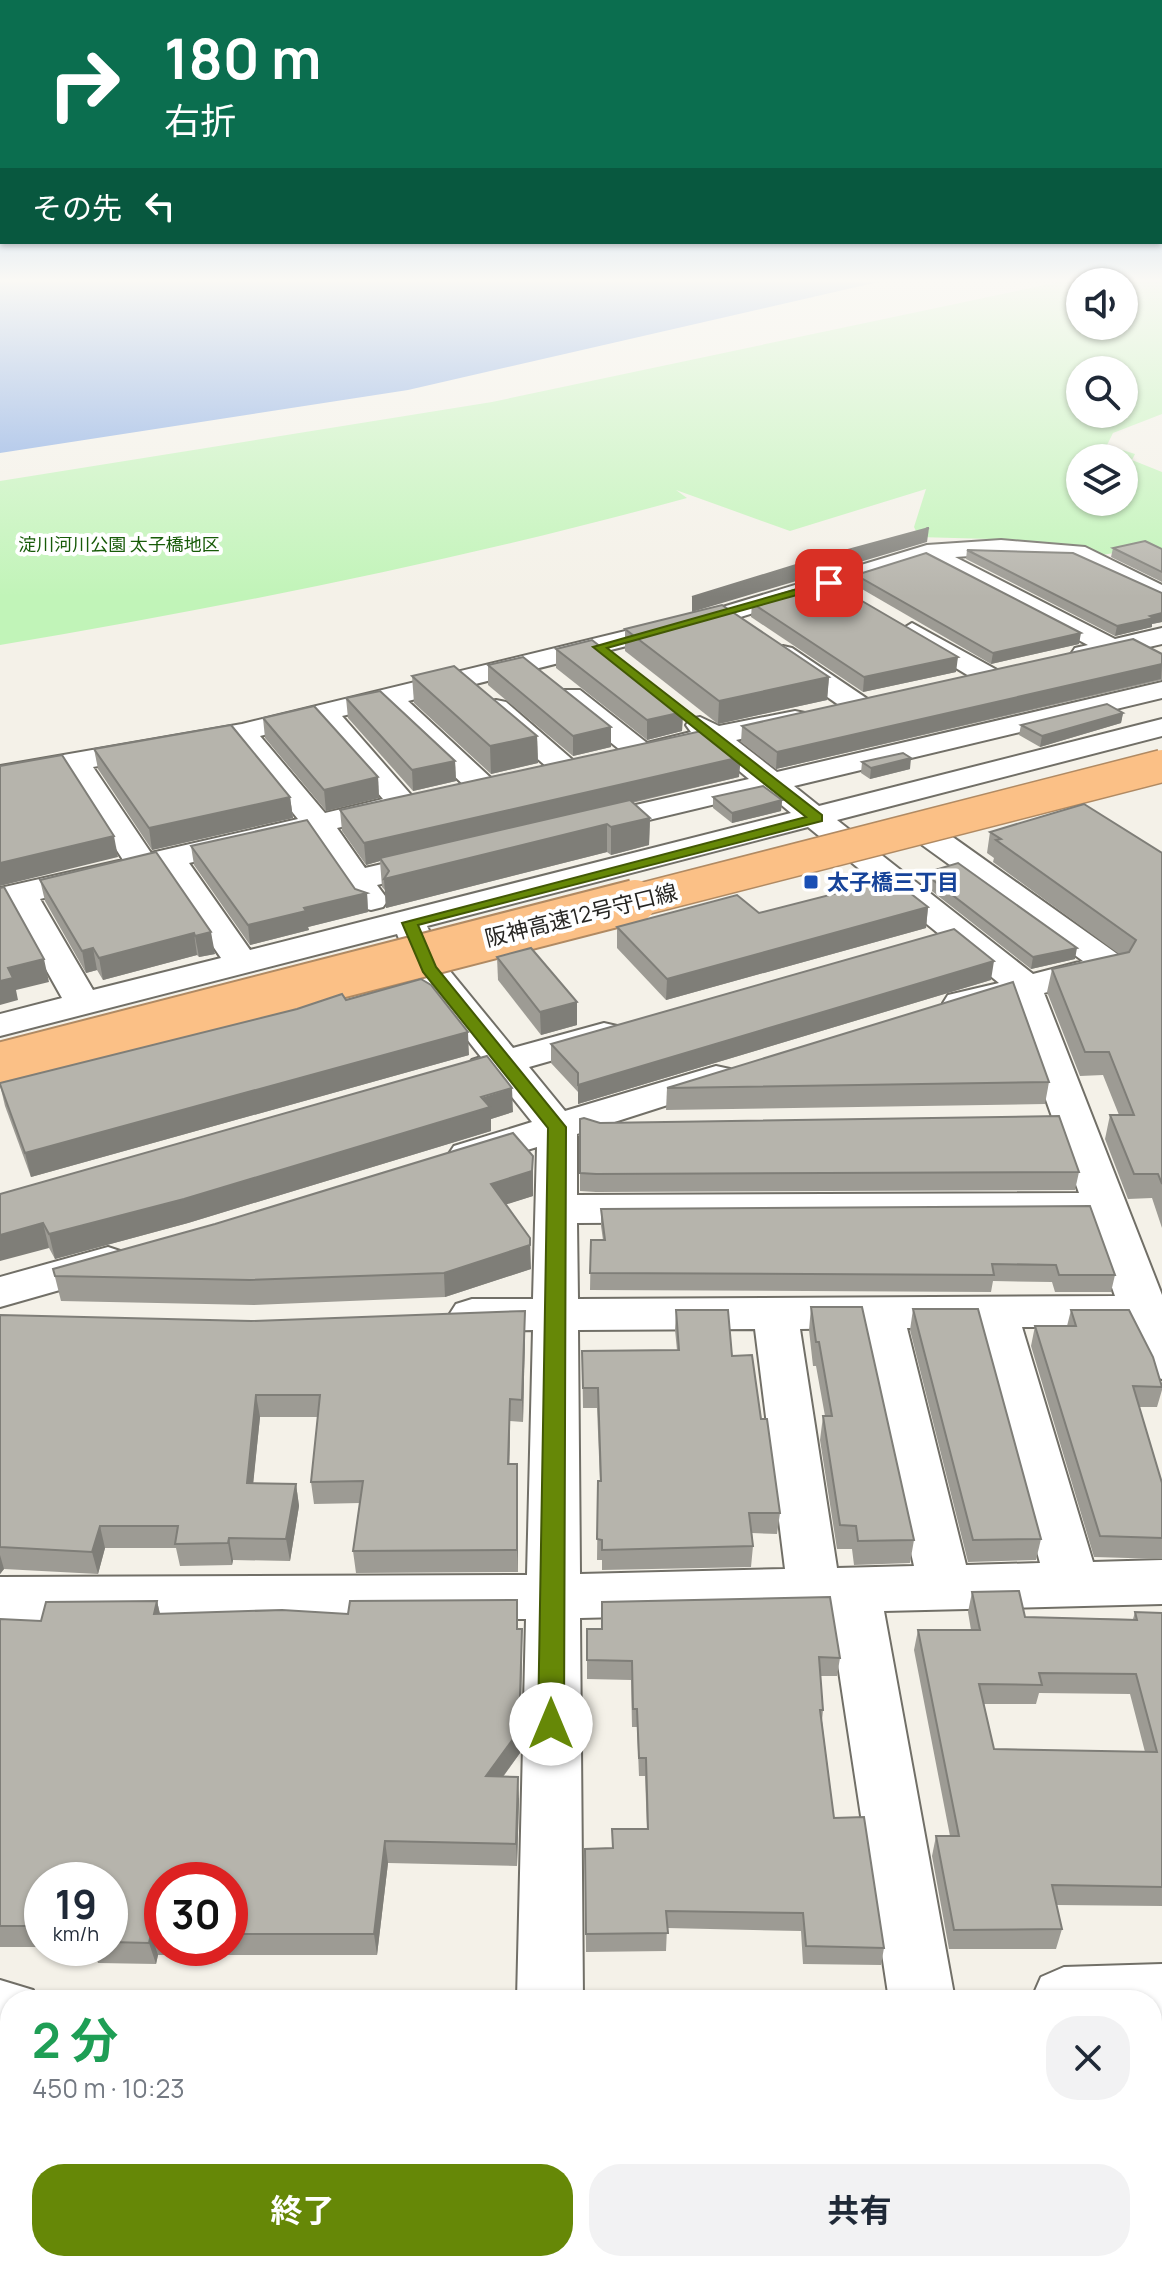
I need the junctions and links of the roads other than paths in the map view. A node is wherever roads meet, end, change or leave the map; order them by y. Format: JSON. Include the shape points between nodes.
{"nodes":[{"id":1,"x":927,"y":552,"type":"junction"},
{"id":2,"x":829,"y":583,"type":"junction"},
{"id":3,"x":1162,"y":594,"type":"edge"},
{"id":4,"x":856,"y":598,"type":"edge"},
{"id":5,"x":725,"y":614,"type":"junction"},
{"id":6,"x":895,"y":622,"type":"edge"},
{"id":7,"x":1162,"y":636,"type":"edge"},
{"id":8,"x":598,"y":647,"type":"junction"},
{"id":9,"x":1111,"y":647,"type":"junction"},
{"id":10,"x":1065,"y":658,"type":"edge"},
{"id":11,"x":529,"y":664,"type":"junction"},
{"id":12,"x":624,"y":667,"type":"edge"},
{"id":13,"x":1019,"y":669,"type":"edge"},
{"id":14,"x":988,"y":676,"type":"junction"},
{"id":15,"x":462,"y":680,"type":"junction"},
{"id":16,"x":945,"y":686,"type":"edge"},
{"id":17,"x":1162,"y":690,"type":"edge"},
{"id":18,"x":388,"y":697,"type":"junction"},
{"id":19,"x":888,"y":700,"type":"edge"},
{"id":20,"x":674,"y":706,"type":"edge"},
{"id":21,"x":859,"y":706,"type":"junction"},
{"id":22,"x":324,"y":713,"type":"junction"},
{"id":23,"x":1162,"y":727,"type":"edge"},
{"id":24,"x":242,"y":732,"type":"junction"},
{"id":25,"x":712,"y":735,"type":"junction"},
{"id":26,"x":1162,"y":745,"type":"edge"},
{"id":27,"x":602,"y":760,"type":"junction"},
{"id":28,"x":75,"y":762,"type":"junction"},
{"id":29,"x":1162,"y":766,"type":"edge"},
{"id":30,"x":0,"y":775,"type":"edge"},
{"id":31,"x":1162,"y":780,"type":"edge"},
{"id":32,"x":505,"y":781,"type":"junction"},
{"id":33,"x":772,"y":783,"type":"junction"},
{"id":34,"x":404,"y":804,"type":"junction"},
{"id":35,"x":817,"y":818,"type":"junction"},
{"id":36,"x":317,"y":823,"type":"junction"},
{"id":37,"x":556,"y":833,"type":"edge"},
{"id":38,"x":929,"y":835,"type":"junction"},
{"id":39,"x":858,"y":854,"type":"junction"},
{"id":40,"x":464,"y":855,"type":"edge"},
{"id":41,"x":156,"y":861,"type":"junction"},
{"id":42,"x":356,"y":880,"type":"junction"},
{"id":43,"x":10,"y":895,"type":"edge"},
{"id":44,"x":400,"y":925,"type":"junction"},
{"id":45,"x":958,"y":932,"type":"junction"},
{"id":46,"x":913,"y":945,"type":"edge"},
{"id":47,"x":243,"y":965,"type":"junction"},
{"id":48,"x":429,"y":968,"type":"junction"},
{"id":49,"x":1023,"y":984,"type":"junction"},
{"id":50,"x":83,"y":1004,"type":"junction"},
{"id":51,"x":932,"y":1012,"type":"edge"},
{"id":52,"x":642,"y":1023,"type":"edge"},
{"id":53,"x":0,"y":1025,"type":"edge"},
{"id":54,"x":0,"y":1036,"type":"edge"},
{"id":55,"x":507,"y":1061,"type":"junction"},
{"id":56,"x":0,"y":1064,"type":"edge"},
{"id":57,"x":749,"y":1067,"type":"edge"},
{"id":58,"x":0,"y":1078,"type":"edge"},
{"id":59,"x":446,"y":1079,"type":"edge"},
{"id":60,"x":682,"y":1125,"type":"edge"},
{"id":61,"x":557,"y":1127,"type":"junction"},
{"id":62,"x":424,"y":1168,"type":"edge"},
{"id":63,"x":1104,"y":1206,"type":"junction"},
{"id":64,"x":557,"y":1209,"type":"junction"},
{"id":65,"x":145,"y":1252,"type":"edge"},
{"id":66,"x":0,"y":1292,"type":"edge"},
{"id":67,"x":1152,"y":1311,"type":"edge"},
{"id":68,"x":555,"y":1312,"type":"junction"},
{"id":69,"x":775,"y":1312,"type":"junction"},
{"id":70,"x":880,"y":1312,"type":"junction"},
{"id":71,"x":995,"y":1312,"type":"junction"},
{"id":72,"x":428,"y":1317,"type":"edge"},
{"id":73,"x":0,"y":1319,"type":"edge"},
{"id":74,"x":48,"y":1320,"type":"edge"},
{"id":75,"x":1162,"y":1362,"type":"edge"},
{"id":76,"x":1072,"y":1582,"type":"junction"},
{"id":77,"x":1162,"y":1582,"type":"edge"},
{"id":78,"x":945,"y":1586,"type":"junction"},
{"id":79,"x":834,"y":1589,"type":"junction"},
{"id":80,"x":552,"y":1597,"type":"junction"},
{"id":81,"x":0,"y":1599,"type":"edge"},
{"id":82,"x":550,"y":1990,"type":"edge"},
{"id":83,"x":920,"y":1990,"type":"edge"}],
"edges":[{"from":1,"to":2,"type":"street"},
{"from":1,"to":3,"type":"street","via":[[1069,550]]},
{"from":1,"to":9,"type":"street"},
{"from":2,"to":4,"type":"street"},
{"from":2,"to":5,"type":"street"},
{"from":5,"to":8,"type":"street"},
{"from":5,"to":21,"type":"street"},
{"from":6,"to":14,"type":"street"},
{"from":7,"to":9,"type":"street"},
{"from":8,"to":11,"type":"street"},
{"from":8,"to":12,"type":"street"},
{"from":9,"to":10,"type":"street"},
{"from":11,"to":15,"type":"street"},
{"from":11,"to":27,"type":"street"},
{"from":13,"to":14,"type":"street"},
{"from":14,"to":16,"type":"street"},
{"from":15,"to":18,"type":"street"},
{"from":15,"to":27,"type":"street"},
{"from":17,"to":33,"type":"street"},
{"from":18,"to":22,"type":"street"},
{"from":18,"to":32,"type":"street"},
{"from":19,"to":21,"type":"street"},
{"from":20,"to":25,"type":"street"},
{"from":21,"to":25,"type":"street"},
{"from":22,"to":24,"type":"street"},
{"from":22,"to":34,"type":"street"},
{"from":23,"to":35,"type":"street"},
{"from":24,"to":28,"type":"street"},
{"from":24,"to":36,"type":"street"},
{"from":25,"to":27,"type":"street"},
{"from":25,"to":33,"type":"street"},
{"from":26,"to":54,"type":"highway","name":"阪神高速12号守口線"},
{"from":27,"to":32,"type":"street"},
{"from":28,"to":30,"type":"street"},
{"from":28,"to":41,"type":"street"},
{"from":29,"to":56,"type":"highway","name":"阪神高速12号守口線","bridge":true},
{"from":31,"to":38,"type":"street"},
{"from":32,"to":34,"type":"street"},
{"from":33,"to":35,"type":"street"},
{"from":33,"to":37,"type":"street"},
{"from":34,"to":36,"type":"street"},
{"from":35,"to":39,"type":"street"},
{"from":35,"to":44,"type":"street"},
{"from":36,"to":41,"type":"street"},
{"from":36,"to":42,"type":"street"},
{"from":38,"to":39,"type":"street"},
{"from":38,"to":49,"type":"street","via":[[1111,965]]},
{"from":39,"to":45,"type":"street"},
{"from":39,"to":48,"type":"street"},
{"from":40,"to":42,"type":"street"},
{"from":41,"to":43,"type":"street"},
{"from":41,"to":47,"type":"street"},
{"from":42,"to":44,"type":"street"},
{"from":43,"to":50,"type":"street"},
{"from":44,"to":47,"type":"street"},
{"from":44,"to":48,"type":"street"},
{"from":45,"to":46,"type":"street"},
{"from":45,"to":49,"type":"street"},
{"from":47,"to":50,"type":"street"},
{"from":48,"to":55,"type":"street"},
{"from":48,"to":58,"type":"street"},
{"from":49,"to":51,"type":"street"},
{"from":49,"to":63,"type":"street","via":[[1057,1119]]},
{"from":50,"to":53,"type":"street"},
{"from":52,"to":55,"type":"street"},
{"from":55,"to":59,"type":"street"},
{"from":55,"to":61,"type":"street"},
{"from":57,"to":61,"type":"street"},
{"from":60,"to":61,"type":"street"},
{"from":61,"to":62,"type":"street"},
{"from":61,"to":64,"type":"street"},
{"from":63,"to":64,"type":"street"},
{"from":63,"to":67,"type":"street"},
{"from":64,"to":68,"type":"street"},
{"from":65,"to":66,"type":"street"},
{"from":67,"to":71,"type":"street"},
{"from":67,"to":75,"type":"street"},
{"from":68,"to":69,"type":"street"},
{"from":68,"to":72,"type":"street"},
{"from":68,"to":80,"type":"street"},
{"from":69,"to":70,"type":"street"},
{"from":69,"to":79,"type":"street"},
{"from":70,"to":71,"type":"street"},
{"from":70,"to":78,"type":"street"},
{"from":71,"to":76,"type":"street"},
{"from":73,"to":74,"type":"street"},
{"from":76,"to":77,"type":"street"},
{"from":76,"to":78,"type":"street"},
{"from":78,"to":79,"type":"street"},
{"from":79,"to":80,"type":"street"},
{"from":79,"to":83,"type":"street"},
{"from":80,"to":81,"type":"street"},
{"from":80,"to":82,"type":"street"}]}
